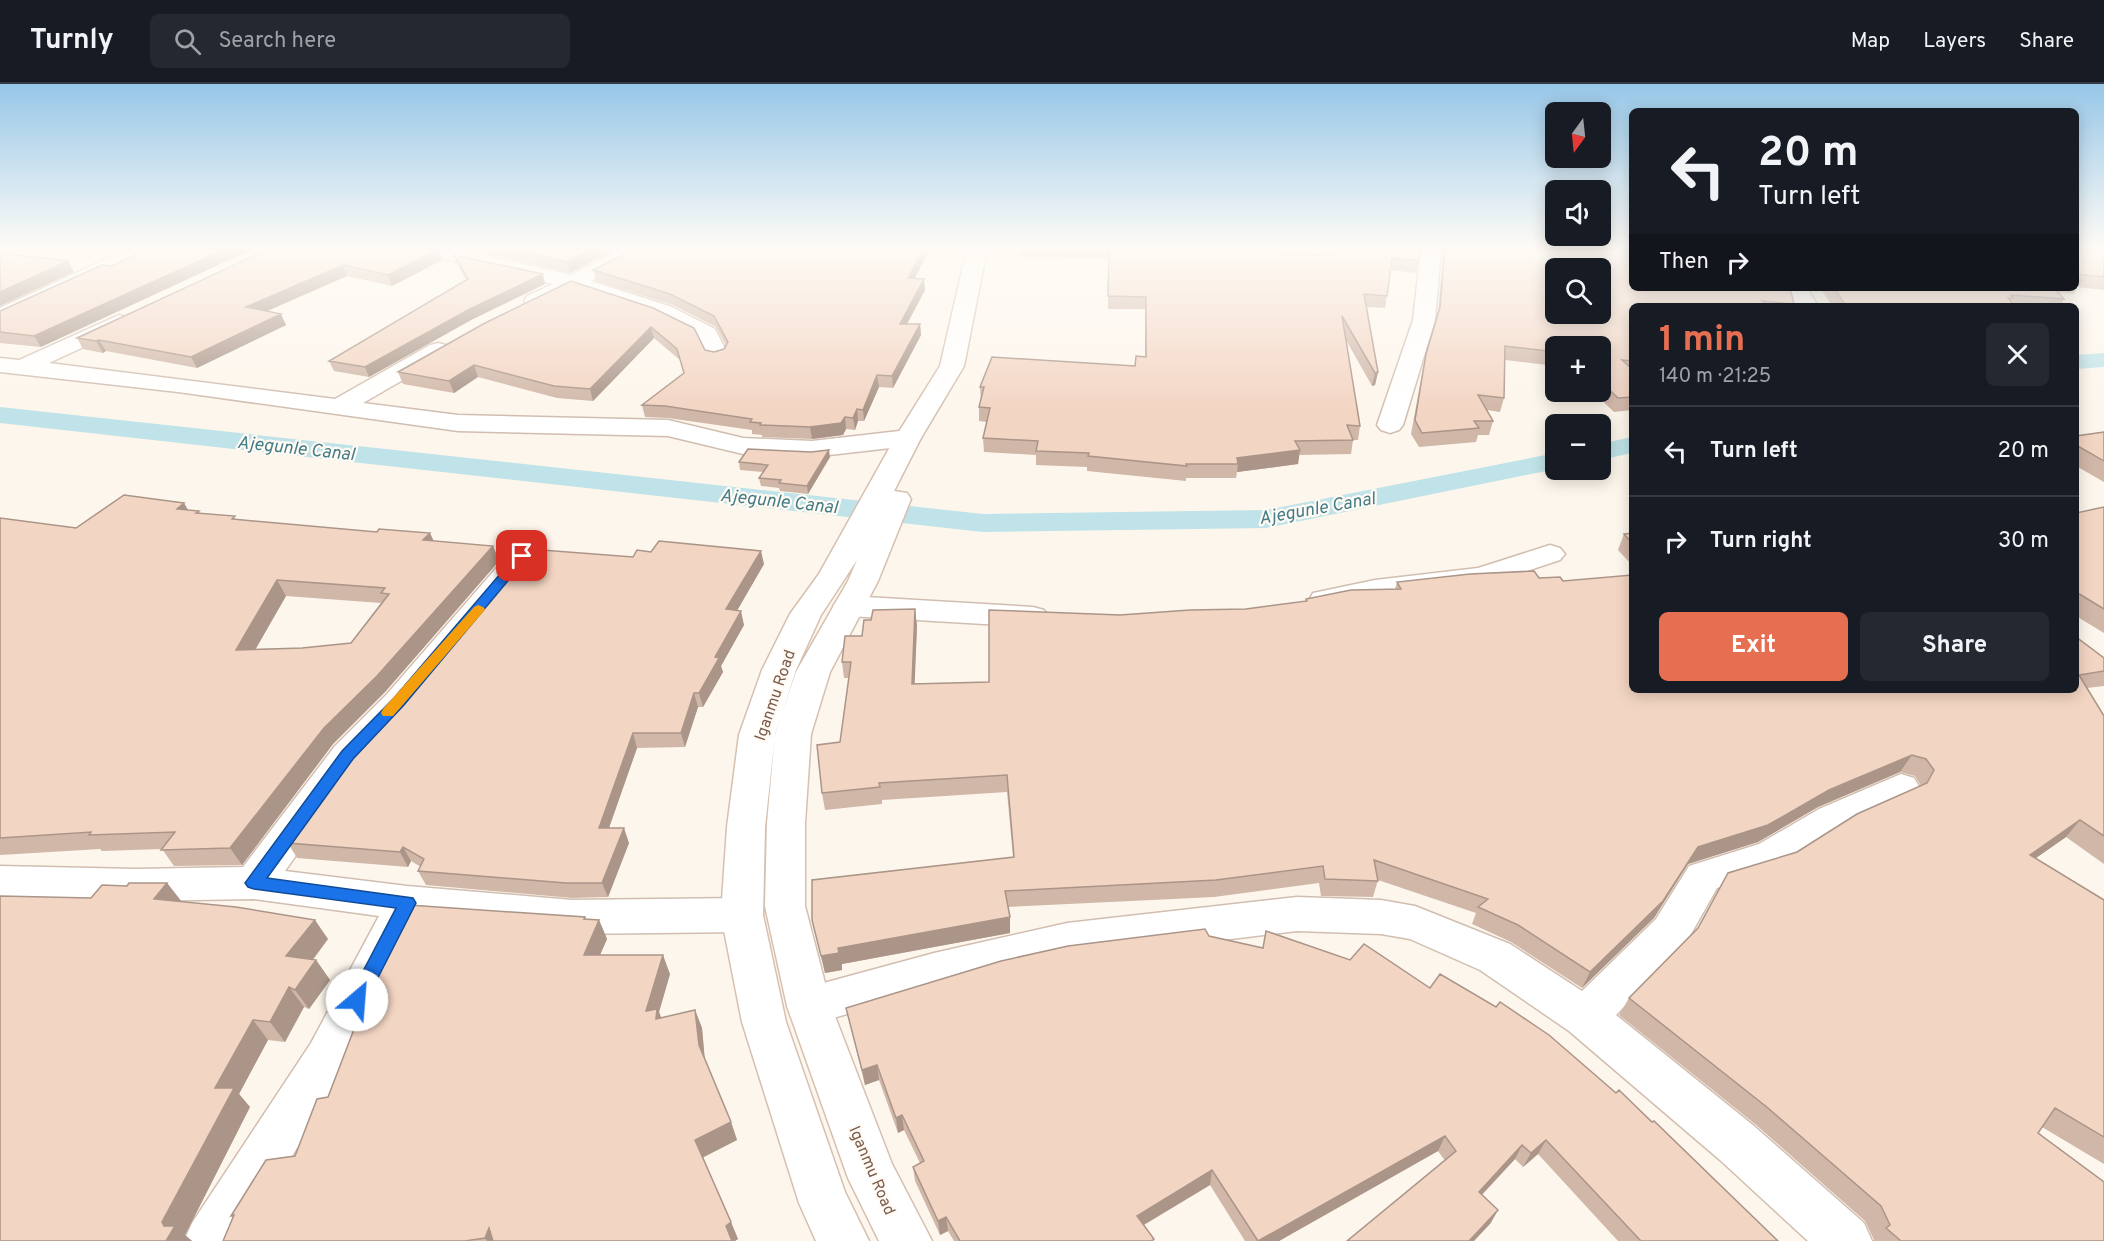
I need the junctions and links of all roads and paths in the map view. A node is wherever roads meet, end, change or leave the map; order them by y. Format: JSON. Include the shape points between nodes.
{"nodes":[{"id":1,"x":28,"y":303,"type":"edge"},
{"id":2,"x":531,"y":303,"type":"edge"},
{"id":3,"x":637,"y":303,"type":"edge"},
{"id":4,"x":965,"y":303,"type":"edge"},
{"id":5,"x":977,"y":303,"type":"edge"},
{"id":6,"x":1426,"y":303,"type":"edge"},
{"id":7,"x":512,"y":312,"type":"edge"},
{"id":8,"x":138,"y":313,"type":"edge"},
{"id":9,"x":0,"y":316,"type":"edge"},
{"id":10,"x":452,"y":342,"type":"edge"},
{"id":11,"x":716,"y":354,"type":"edge"},
{"id":12,"x":12,"y":366,"type":"edge"},
{"id":13,"x":339,"y":406,"type":"junction"},
{"id":14,"x":1390,"y":425,"type":"dead end"},
{"id":15,"x":905,"y":457,"type":"junction"},
{"id":16,"x":1550,"y":554,"type":"dead end"},
{"id":17,"x":522,"y":556,"type":"edge"},
{"id":18,"x":848,"y":588,"type":"junction"},
{"id":19,"x":1297,"y":604,"type":"edge"},
{"id":20,"x":1060,"y":618,"type":"edge"},
{"id":21,"x":1900,"y":788,"type":"dead end"},
{"id":22,"x":0,"y":882,"type":"edge"},
{"id":23,"x":254,"y":883,"type":"junction"},
{"id":24,"x":407,"y":903,"type":"junction"},
{"id":25,"x":742,"y":915,"type":"junction"},
{"id":26,"x":809,"y":1006,"type":"junction"},
{"id":27,"x":1585,"y":1017,"type":"junction"},
{"id":28,"x":210,"y":1241,"type":"edge"},
{"id":29,"x":843,"y":1241,"type":"edge"},
{"id":30,"x":906,"y":1241,"type":"edge"},
{"id":31,"x":1846,"y":1241,"type":"edge"}],
"edges":[{"from":1,"to":9,"type":"street"},
{"from":2,"to":7,"type":"street"},
{"from":3,"to":11,"type":"street","via":[[707,334]]},
{"from":4,"to":15,"type":"street","name":"Iganmu Road","via":[[952,366]]},
{"from":5,"to":15,"type":"street","name":"Iganmu Road","via":[[964,369],[930,442]]},
{"from":6,"to":14,"type":"street","via":[[1424,320]]},
{"from":8,"to":12,"type":"street"},
{"from":10,"to":13,"type":"street"},
{"from":12,"to":13,"type":"street"},
{"from":13,"to":15,"type":"street","via":[[458,423],[668,428],[743,446]]},
{"from":15,"to":18,"type":"street","name":"Iganmu Road"},
{"from":16,"to":19,"type":"street","via":[[1482,577],[1375,588]]},
{"from":17,"to":23,"type":"street","via":[[399,702],[348,755]]},
{"from":18,"to":20,"type":"street"},
{"from":18,"to":25,"type":"street","name":"Iganmu Road","via":[[806,614],[779,670],[757,735],[746,827]]},
{"from":18,"to":26,"type":"street","name":"Iganmu Road","via":[[813,672],[793,734],[785,906]]},
{"from":21,"to":27,"type":"street","via":[[1832,819],[1772,856],[1702,877],[1671,931]]},
{"from":22,"to":23,"type":"street"},
{"from":23,"to":24,"type":"street"},
{"from":24,"to":25,"type":"street","via":[[572,917]]},
{"from":24,"to":28,"type":"street","via":[[327,1058]]},
{"from":25,"to":29,"type":"street","name":"Iganmu Road","via":[[764,1022],[824,1203]]},
{"from":26,"to":27,"type":"street","via":[[934,971],[1067,941],[1297,914],[1381,917],[1415,923],[1495,957]]},
{"from":26,"to":30,"type":"street","name":"Iganmu Road","via":[[873,1178]]},
{"from":27,"to":31,"type":"street","via":[[1737,1143]]}]}
